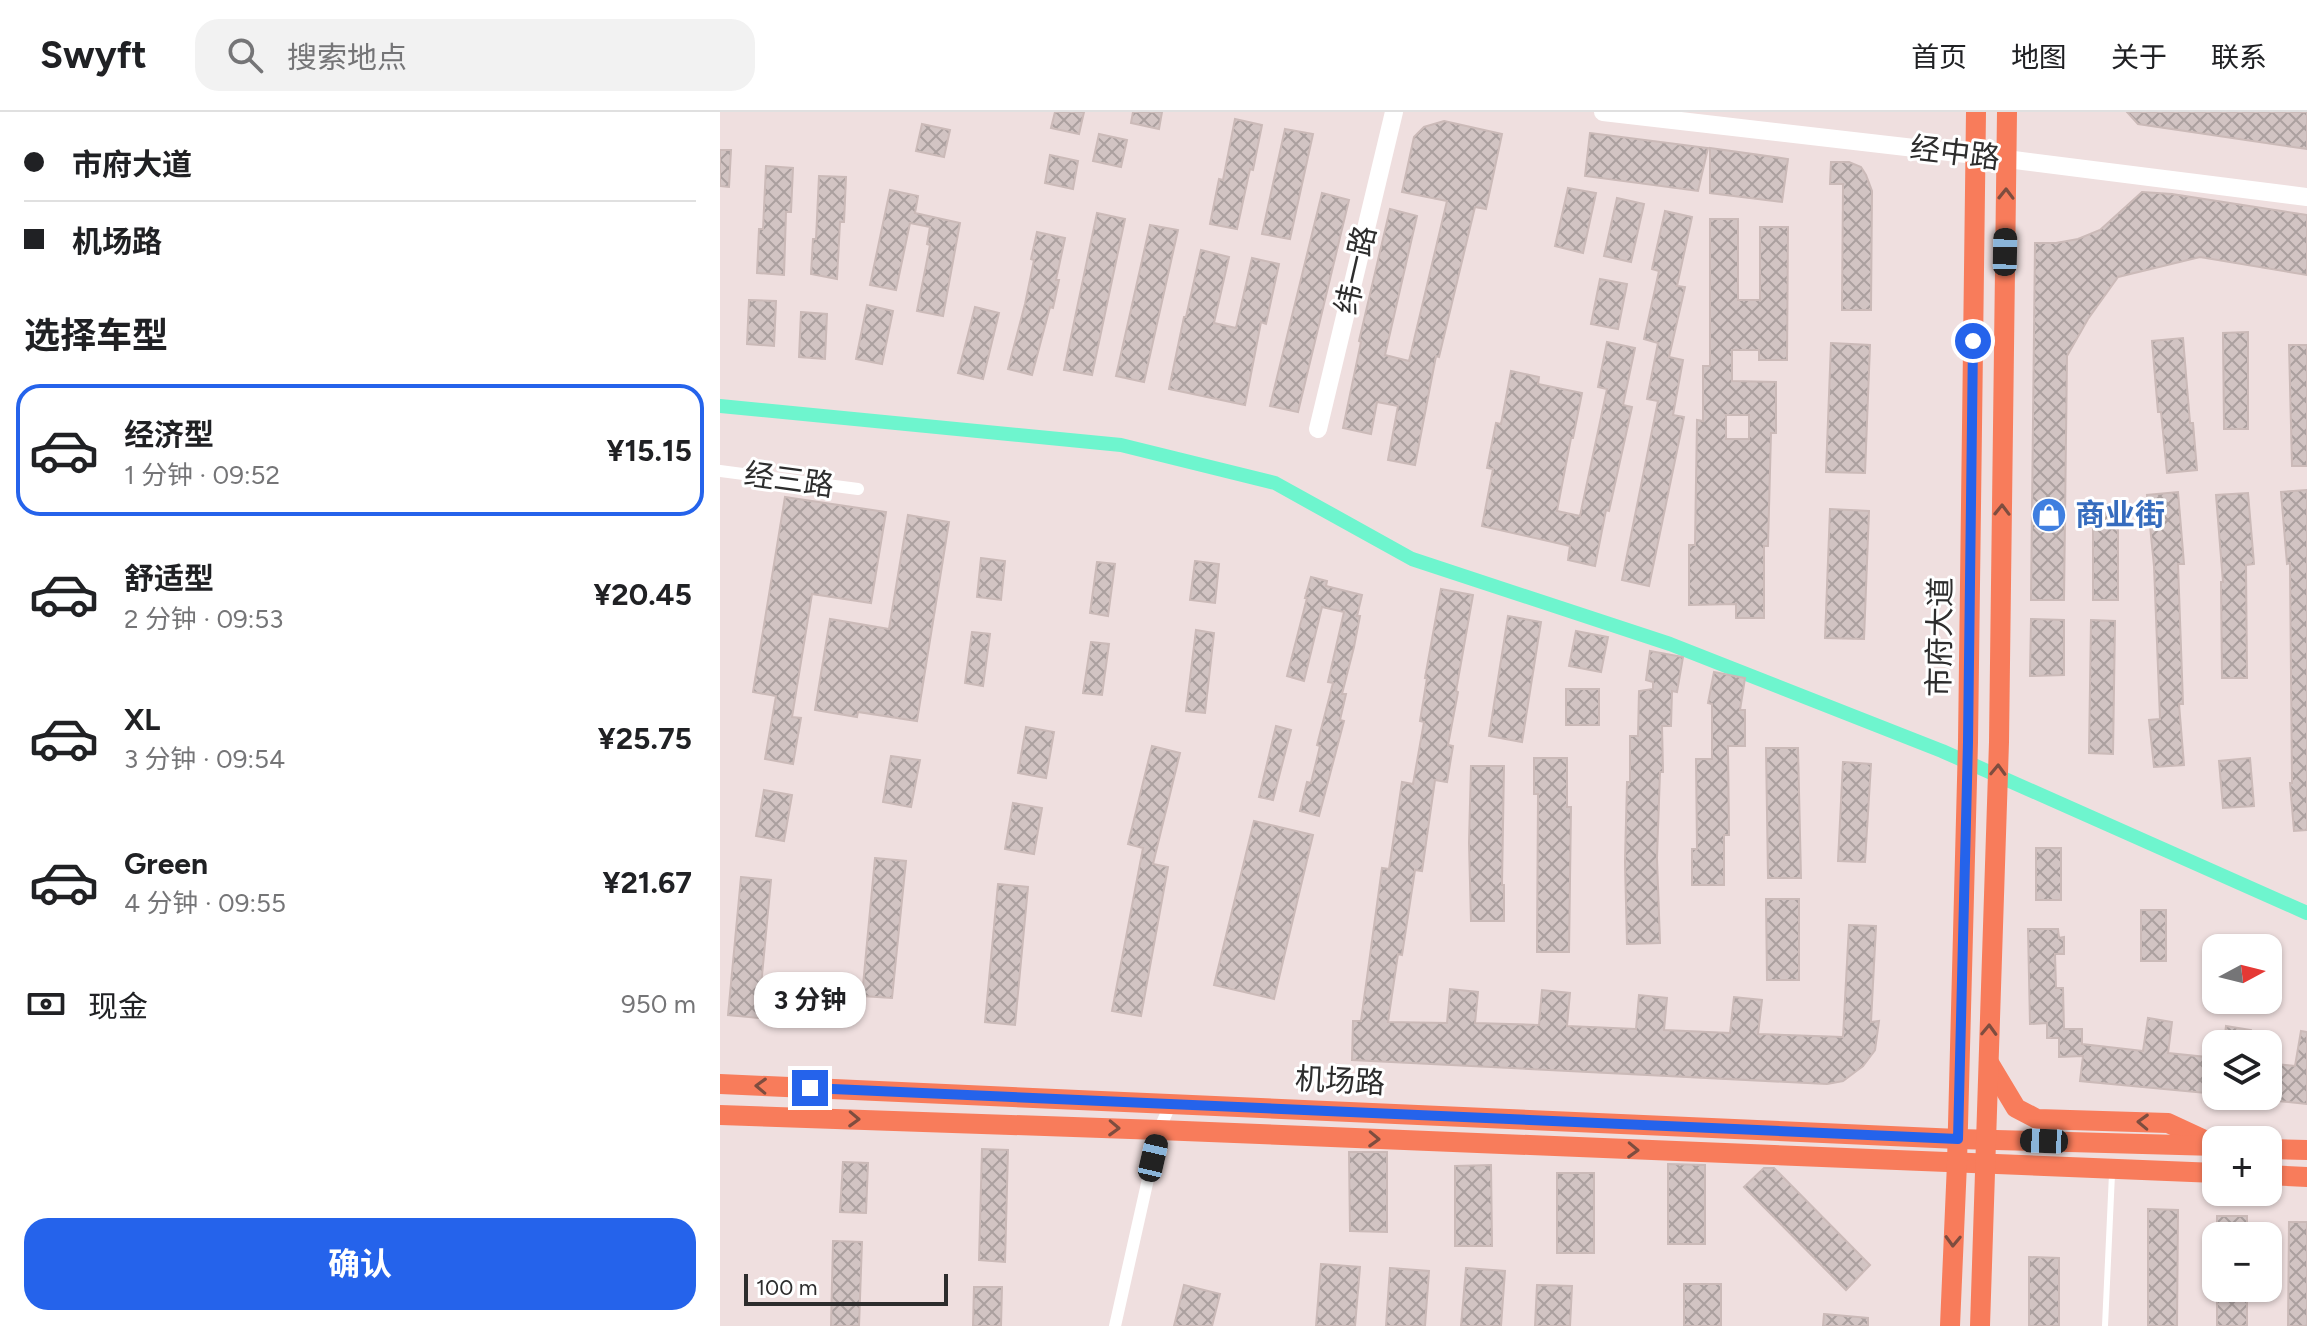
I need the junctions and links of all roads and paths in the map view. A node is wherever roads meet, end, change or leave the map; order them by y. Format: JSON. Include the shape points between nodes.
{"nodes":[{"id":1,"x":1394,"y":112,"type":"edge"},
{"id":2,"x":1603,"y":112,"type":"edge"},
{"id":3,"x":1976,"y":112,"type":"edge"},
{"id":4,"x":2007,"y":112,"type":"edge"},
{"id":5,"x":1975,"y":155,"type":"junction"},
{"id":6,"x":2006,"y":160,"type":"junction"},
{"id":7,"x":2307,"y":197,"type":"edge"},
{"id":8,"x":1318,"y":429,"type":"dead end"},
{"id":9,"x":720,"y":471,"type":"edge"},
{"id":10,"x":858,"y":489,"type":"dead end"},
{"id":11,"x":1988,"y":1062,"type":"junction"},
{"id":12,"x":720,"y":1084,"type":"edge"},
{"id":13,"x":1171,"y":1103,"type":"junction"},
{"id":14,"x":720,"y":1115,"type":"edge"},
{"id":15,"x":1159,"y":1130,"type":"junction"},
{"id":16,"x":1958,"y":1139,"type":"junction"},
{"id":17,"x":2202,"y":1139,"type":"edge"},
{"id":18,"x":1987,"y":1140,"type":"junction"},
{"id":19,"x":2202,"y":1146,"type":"edge"},
{"id":20,"x":2282,"y":1149,"type":"edge"},
{"id":21,"x":2307,"y":1150,"type":"edge"},
{"id":22,"x":1957,"y":1163,"type":"junction"},
{"id":23,"x":1984,"y":1164,"type":"junction"},
{"id":24,"x":2112,"y":1169,"type":"junction"},
{"id":25,"x":2202,"y":1172,"type":"edge"},
{"id":26,"x":2282,"y":1176,"type":"edge"},
{"id":27,"x":2307,"y":1177,"type":"edge"},
{"id":28,"x":1115,"y":1326,"type":"edge"},
{"id":29,"x":1950,"y":1326,"type":"edge"},
{"id":30,"x":1980,"y":1326,"type":"edge"},
{"id":31,"x":2105,"y":1326,"type":"edge"}],
"edges":[{"from":1,"to":8,"type":"main road","name":"纬一路"},
{"from":2,"to":5,"type":"main road","name":"经中路"},
{"from":3,"to":5,"type":"main road","name":"市府大道"},
{"from":4,"to":6,"type":"main road","name":"市府大道"},
{"from":5,"to":6,"type":"main road","name":"经中路"},
{"from":5,"to":16,"type":"main road","name":"市府大道"},
{"from":6,"to":7,"type":"main road","name":"经中路"},
{"from":11,"to":6,"type":"main road","name":"市府大道","one_way":true,"via":[[1999,742]]},
{"from":9,"to":10,"type":"street","name":"经三路"},
{"from":17,"to":11,"type":"main road","one_way":true,"via":[[2168,1123],[2037,1119],[2016,1108]]},
{"from":11,"to":18,"type":"main road","name":"市府大道"},
{"from":13,"to":12,"type":"main road","name":"机场路","one_way":true},
{"from":13,"to":15,"type":"street"},
{"from":13,"to":16,"type":"main road","name":"机场路"},
{"from":14,"to":15,"type":"main road","name":"机场路","one_way":true},
{"from":15,"to":22,"type":"main road","name":"机场路","one_way":true},
{"from":15,"to":28,"type":"street"},
{"from":16,"to":18,"type":"main road","name":"机场路"},
{"from":16,"to":22,"type":"main road","name":"市府大道"},
{"from":18,"to":19,"type":"main road","name":"机场路"},
{"from":18,"to":23,"type":"main road","name":"市府大道"},
{"from":20,"to":21,"type":"main road"},
{"from":22,"to":23,"type":"main road","name":"机场路"},
{"from":22,"to":29,"type":"main road","name":"市府大道","one_way":true},
{"from":23,"to":24,"type":"main road","name":"机场路"},
{"from":23,"to":30,"type":"main road","name":"市府大道"},
{"from":24,"to":25,"type":"main road","name":"机场路"},
{"from":24,"to":31,"type":"lane"},
{"from":26,"to":27,"type":"main road"}]}
